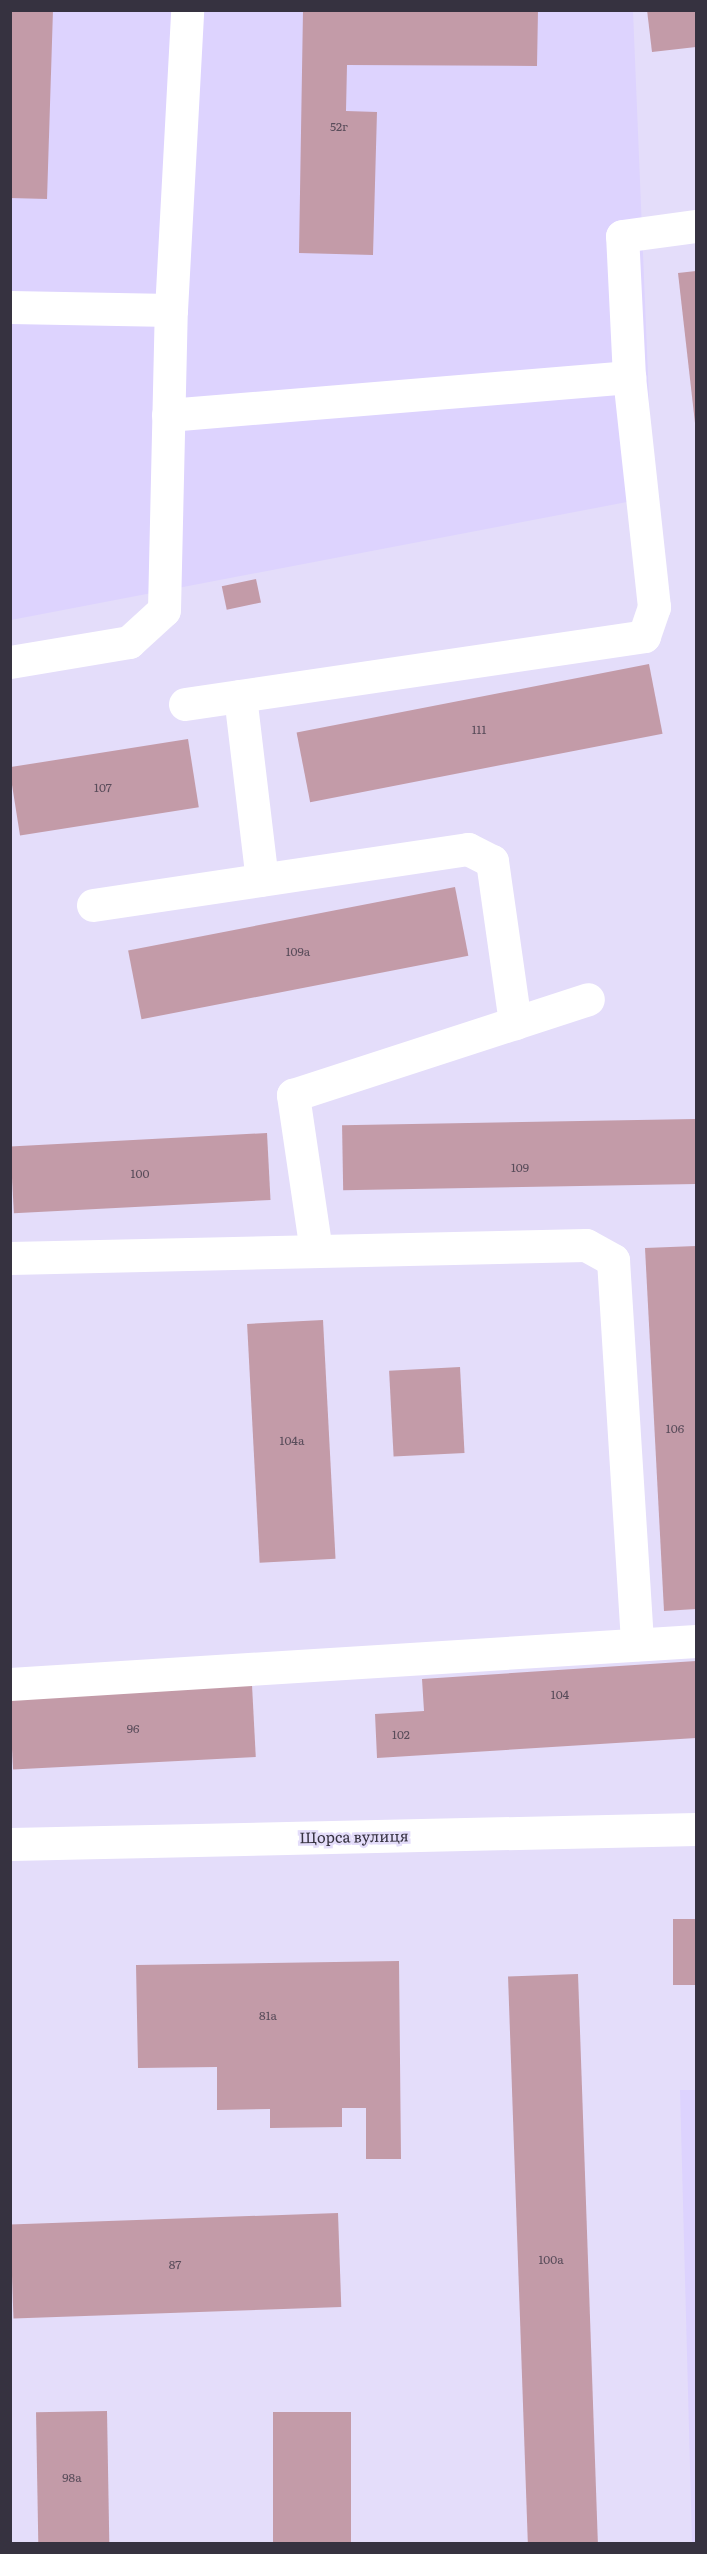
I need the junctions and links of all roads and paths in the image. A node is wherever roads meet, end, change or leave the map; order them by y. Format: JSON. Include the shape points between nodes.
{"nodes":[{"id":1,"x":187,"y":10,"type":"edge"},
{"id":2,"x":696,"y":226,"type":"edge"},
{"id":3,"x":10,"y":307,"type":"edge"},
{"id":4,"x":171,"y":310,"type":"junction"},
{"id":5,"x":629,"y":377,"type":"junction"},
{"id":6,"x":168,"y":415,"type":"junction"},
{"id":7,"x":10,"y":662,"type":"edge"},
{"id":8,"x":240,"y":696,"type":"junction"},
{"id":9,"x":185,"y":704,"type":"dead end"},
{"id":10,"x":262,"y":880,"type":"junction"},
{"id":11,"x":93,"y":905,"type":"dead end"},
{"id":12,"x":588,"y":999,"type":"dead end"},
{"id":13,"x":515,"y":1023,"type":"junction"},
{"id":14,"x":316,"y":1251,"type":"junction"},
{"id":15,"x":10,"y":1258,"type":"edge"},
{"id":16,"x":696,"y":1641,"type":"edge"},
{"id":17,"x":637,"y":1644,"type":"junction"},
{"id":18,"x":10,"y":1684,"type":"edge"},
{"id":19,"x":696,"y":1828,"type":"edge"},
{"id":20,"x":10,"y":1844,"type":"edge"}],
"edges":[{"from":1,"to":4,"type":"street"},
{"from":2,"to":5,"type":"street","via":[[622,236]]},
{"from":3,"to":4,"type":"street"},
{"from":4,"to":6,"type":"street"},
{"from":5,"to":6,"type":"street"},
{"from":5,"to":8,"type":"street","via":[[654,608],[644,636]]},
{"from":6,"to":7,"type":"street","via":[[164,610],[129,642]]},
{"from":8,"to":9,"type":"street"},
{"from":8,"to":10,"type":"street"},
{"from":10,"to":11,"type":"street"},
{"from":10,"to":13,"type":"street","via":[[468,849],[492,861]]},
{"from":12,"to":13,"type":"street"},
{"from":13,"to":14,"type":"street","via":[[293,1095]]},
{"from":14,"to":15,"type":"street"},
{"from":14,"to":17,"type":"street","via":[[586,1245],[613,1260]]},
{"from":16,"to":17,"type":"street"},
{"from":17,"to":18,"type":"street"},
{"from":19,"to":20,"type":"street","name":"Щорса вулиця"}]}
